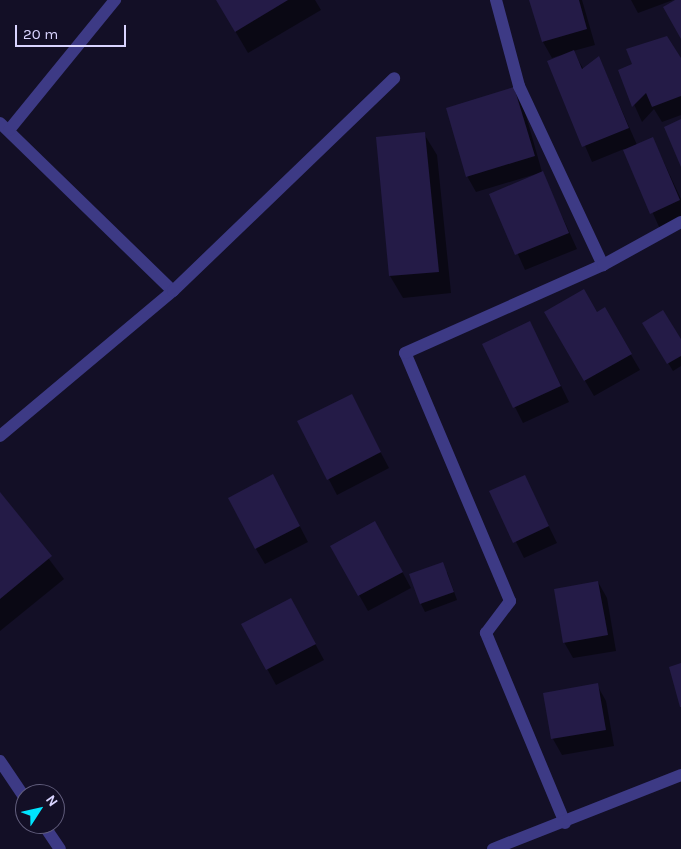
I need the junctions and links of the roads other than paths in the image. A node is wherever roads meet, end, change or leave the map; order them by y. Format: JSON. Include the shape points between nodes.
{"nodes":[{"id":1,"x":115,"y":0,"type":"edge"},
{"id":2,"x":496,"y":0,"type":"edge"},
{"id":3,"x":394,"y":78,"type":"dead end"},
{"id":4,"x":5,"y":126,"type":"edge"},
{"id":5,"x":681,"y":222,"type":"edge"},
{"id":6,"x":603,"y":265,"type":"junction"},
{"id":7,"x":173,"y":291,"type":"junction"},
{"id":8,"x":0,"y":436,"type":"edge"},
{"id":9,"x":0,"y":761,"type":"edge"},
{"id":10,"x":681,"y":775,"type":"edge"},
{"id":11,"x":16,"y":784,"type":"edge"},
{"id":12,"x":565,"y":823,"type":"junction"},
{"id":13,"x":50,"y":834,"type":"edge"},
{"id":14,"x":60,"y":849,"type":"edge"},
{"id":15,"x":493,"y":849,"type":"edge"}],
"edges":[{"from":1,"to":4,"type":"street"},
{"from":2,"to":6,"type":"street","via":[[520,86]]},
{"from":3,"to":7,"type":"street"},
{"from":4,"to":7,"type":"street"},
{"from":5,"to":6,"type":"street"},
{"from":6,"to":12,"type":"street","via":[[405,353],[510,601],[486,633]]},
{"from":7,"to":8,"type":"street"},
{"from":9,"to":11,"type":"street"},
{"from":10,"to":12,"type":"street"},
{"from":12,"to":15,"type":"street"},
{"from":13,"to":14,"type":"street"}]}
